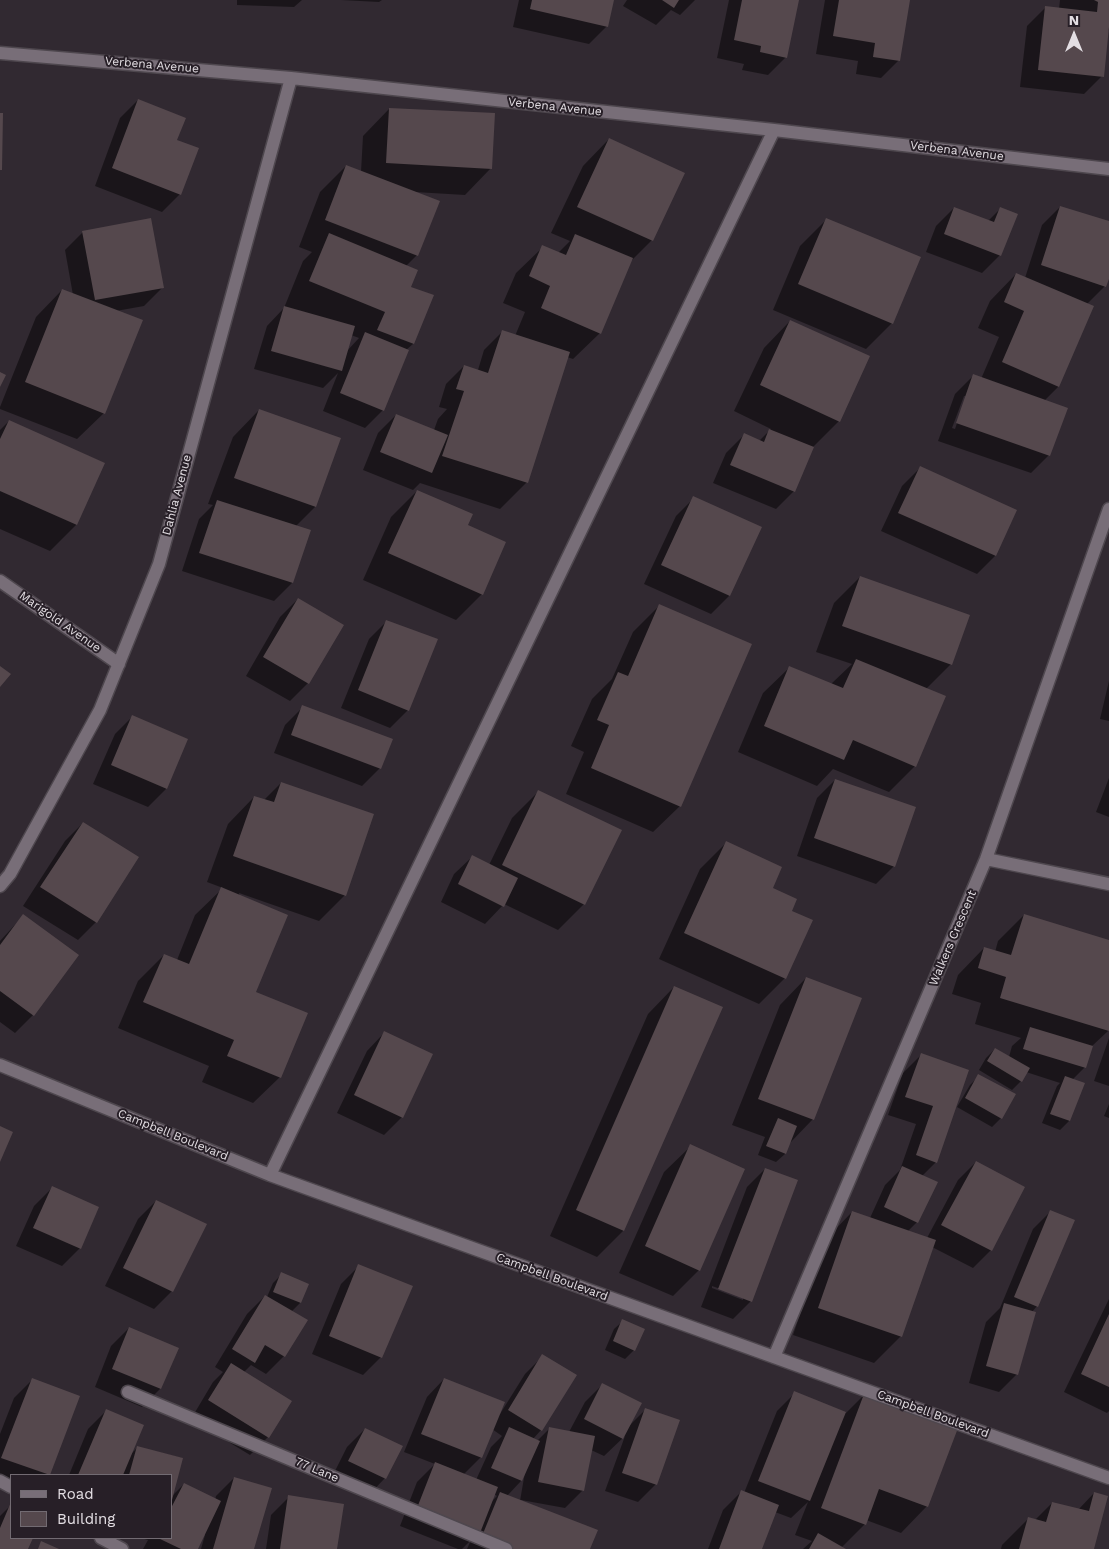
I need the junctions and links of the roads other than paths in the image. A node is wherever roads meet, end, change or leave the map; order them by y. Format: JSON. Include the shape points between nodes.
{"nodes":[{"id":1,"x":0,"y":53,"type":"edge"},
{"id":2,"x":290,"y":78,"type":"junction"},
{"id":3,"x":774,"y":130,"type":"junction"},
{"id":4,"x":1109,"y":169,"type":"edge"},
{"id":5,"x":1109,"y":509,"type":"edge"},
{"id":6,"x":0,"y":581,"type":"edge"},
{"id":7,"x":119,"y":664,"type":"junction"},
{"id":8,"x":986,"y":859,"type":"junction"},
{"id":9,"x":1109,"y":884,"type":"edge"},
{"id":10,"x":0,"y":886,"type":"edge"},
{"id":11,"x":0,"y":1065,"type":"edge"},
{"id":12,"x":270,"y":1175,"type":"junction"},
{"id":13,"x":774,"y":1357,"type":"junction"},
{"id":14,"x":128,"y":1392,"type":"dead end"},
{"id":15,"x":1109,"y":1478,"type":"edge"},
{"id":16,"x":103,"y":1539,"type":"edge"},
{"id":17,"x":122,"y":1549,"type":"edge"},
{"id":18,"x":506,"y":1549,"type":"edge"}],
"edges":[{"from":1,"to":2,"type":"street","name":"Verbena Avenue"},
{"from":2,"to":3,"type":"street","name":"Verbena Avenue"},
{"from":2,"to":7,"type":"street","name":"Dahlia Avenue","via":[[158,564]]},
{"from":3,"to":4,"type":"street","name":"Verbena Avenue"},
{"from":3,"to":12,"type":"street"},
{"from":5,"to":8,"type":"street","name":"Walkers Crescent"},
{"from":6,"to":7,"type":"street","name":"Marigold Avenue"},
{"from":7,"to":10,"type":"street","name":"Dahlia Avenue","via":[[95,718],[10,874]]},
{"from":8,"to":9,"type":"street"},
{"from":8,"to":13,"type":"street","name":"Walkers Crescent"},
{"from":11,"to":12,"type":"street","name":"Campbell Boulevard"},
{"from":12,"to":13,"type":"street","name":"Campbell Boulevard"},
{"from":13,"to":15,"type":"street","name":"Campbell Boulevard"},
{"from":14,"to":18,"type":"street","name":"77 Lane"},
{"from":16,"to":17,"type":"street"}]}
